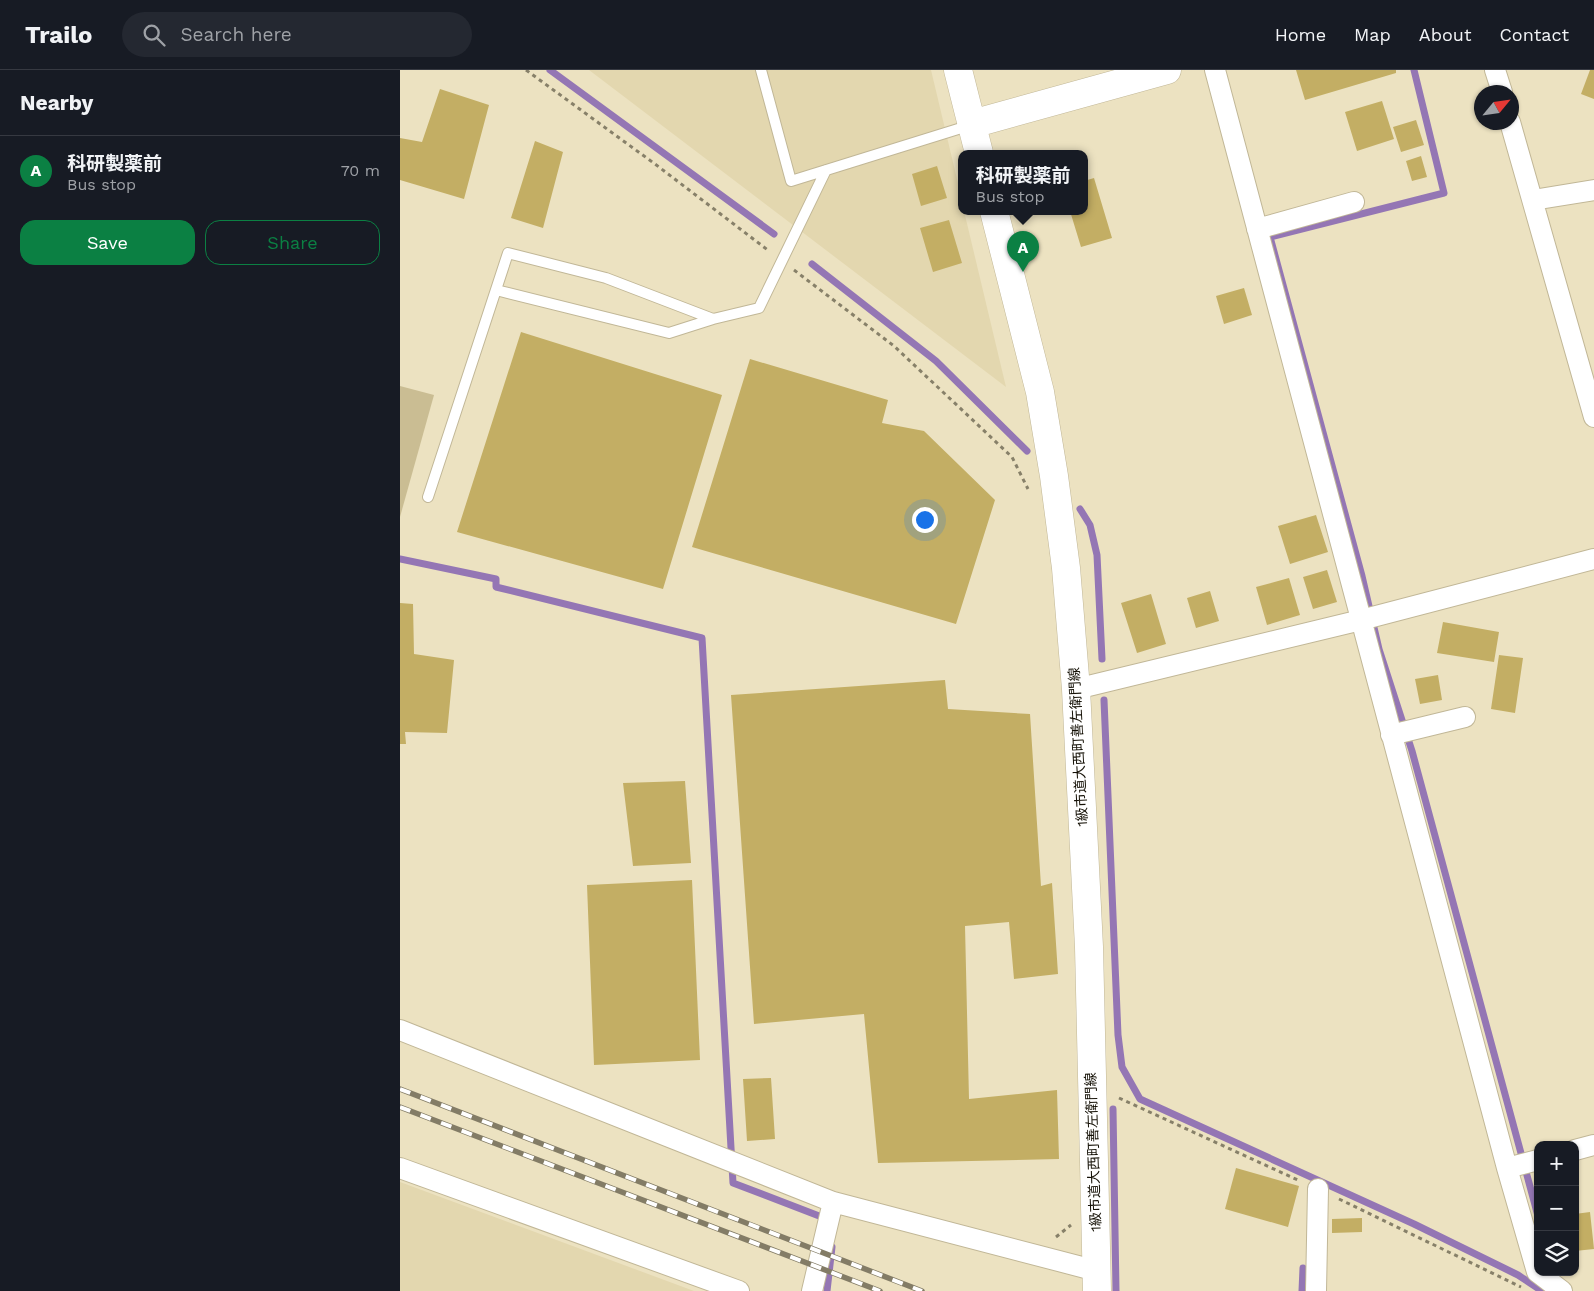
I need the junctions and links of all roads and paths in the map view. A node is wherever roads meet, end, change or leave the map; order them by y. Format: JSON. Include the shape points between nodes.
{"nodes":[{"id":1,"x":526,"y":70,"type":"edge"},
{"id":2,"x":761,"y":70,"type":"edge"},
{"id":3,"x":958,"y":70,"type":"edge"},
{"id":4,"x":1167,"y":70,"type":"edge"},
{"id":5,"x":1215,"y":70,"type":"edge"},
{"id":6,"x":1496,"y":70,"type":"edge"},
{"id":7,"x":1500,"y":85,"type":"edge"},
{"id":8,"x":972,"y":124,"type":"junction"},
{"id":9,"x":1512,"y":130,"type":"edge"},
{"id":10,"x":978,"y":150,"type":"edge"},
{"id":11,"x":826,"y":170,"type":"junction"},
{"id":12,"x":1594,"y":190,"type":"edge"},
{"id":13,"x":1532,"y":200,"type":"junction"},
{"id":14,"x":1354,"y":202,"type":"dead end"},
{"id":15,"x":995,"y":215,"type":"edge"},
{"id":16,"x":1257,"y":229,"type":"junction"},
{"id":17,"x":770,"y":252,"type":"dead end"},
{"id":18,"x":793,"y":270,"type":"dead end"},
{"id":19,"x":496,"y":290,"type":"junction"},
{"id":20,"x":713,"y":319,"type":"junction"},
{"id":21,"x":1594,"y":417,"type":"edge"},
{"id":22,"x":1029,"y":490,"type":"dead end"},
{"id":23,"x":428,"y":498,"type":"dead end"},
{"id":24,"x":1594,"y":560,"type":"edge"},
{"id":25,"x":1361,"y":620,"type":"junction"},
{"id":26,"x":1076,"y":689,"type":"junction"},
{"id":27,"x":1466,"y":718,"type":"dead end"},
{"id":28,"x":1391,"y":735,"type":"junction"},
{"id":29,"x":400,"y":1030,"type":"edge"},
{"id":30,"x":1594,"y":1145,"type":"edge"},
{"id":31,"x":1579,"y":1149,"type":"edge"},
{"id":32,"x":1534,"y":1161,"type":"edge"},
{"id":33,"x":400,"y":1168,"type":"edge"},
{"id":34,"x":1506,"y":1168,"type":"junction"},
{"id":35,"x":1318,"y":1189,"type":"dead end"},
{"id":36,"x":833,"y":1202,"type":"junction"},
{"id":37,"x":1073,"y":1223,"type":"dead end"},
{"id":38,"x":1046,"y":1238,"type":"dead end"},
{"id":39,"x":1097,"y":1281,"type":"edge"},
{"id":40,"x":740,"y":1291,"type":"edge"},
{"id":41,"x":812,"y":1291,"type":"edge"},
{"id":42,"x":1316,"y":1291,"type":"edge"},
{"id":43,"x":1562,"y":1291,"type":"edge"}],
"edges":[{"from":1,"to":17,"type":"path"},
{"from":2,"to":11,"type":"lane","via":[[791,181]]},
{"from":3,"to":8,"type":"street"},
{"from":4,"to":8,"type":"street"},
{"from":5,"to":16,"type":"street"},
{"from":6,"to":7,"type":"street"},
{"from":8,"to":10,"type":"street"},
{"from":8,"to":11,"type":"lane"},
{"from":9,"to":13,"type":"street"},
{"from":11,"to":20,"type":"lane","via":[[759,308]]},
{"from":12,"to":13,"type":"street"},
{"from":13,"to":21,"type":"street"},
{"from":14,"to":16,"type":"street"},
{"from":15,"to":26,"type":"street","name":"1級市道大西町善左衛門線","via":[[1040,392],[1066,568]]},
{"from":16,"to":25,"type":"street"},
{"from":18,"to":22,"type":"path","via":[[894,346],[1012,457]]},
{"from":19,"to":20,"type":"lane","via":[[668,333]]},
{"from":19,"to":20,"type":"lane","via":[[508,252],[606,278]]},
{"from":19,"to":23,"type":"lane"},
{"from":24,"to":25,"type":"street"},
{"from":25,"to":26,"type":"street"},
{"from":25,"to":28,"type":"street"},
{"from":26,"to":39,"type":"street","name":"1級市道大西町善左衛門線","via":[[1089,947]]},
{"from":27,"to":28,"type":"street"},
{"from":28,"to":34,"type":"street"},
{"from":29,"to":36,"type":"street"},
{"from":30,"to":31,"type":"street"},
{"from":32,"to":34,"type":"street"},
{"from":33,"to":40,"type":"street"},
{"from":34,"to":43,"type":"street","via":[[1537,1272]]},
{"from":35,"to":42,"type":"street"},
{"from":36,"to":39,"type":"street"},
{"from":36,"to":41,"type":"street"},
{"from":37,"to":38,"type":"path","via":[[1056,1237]]}]}
